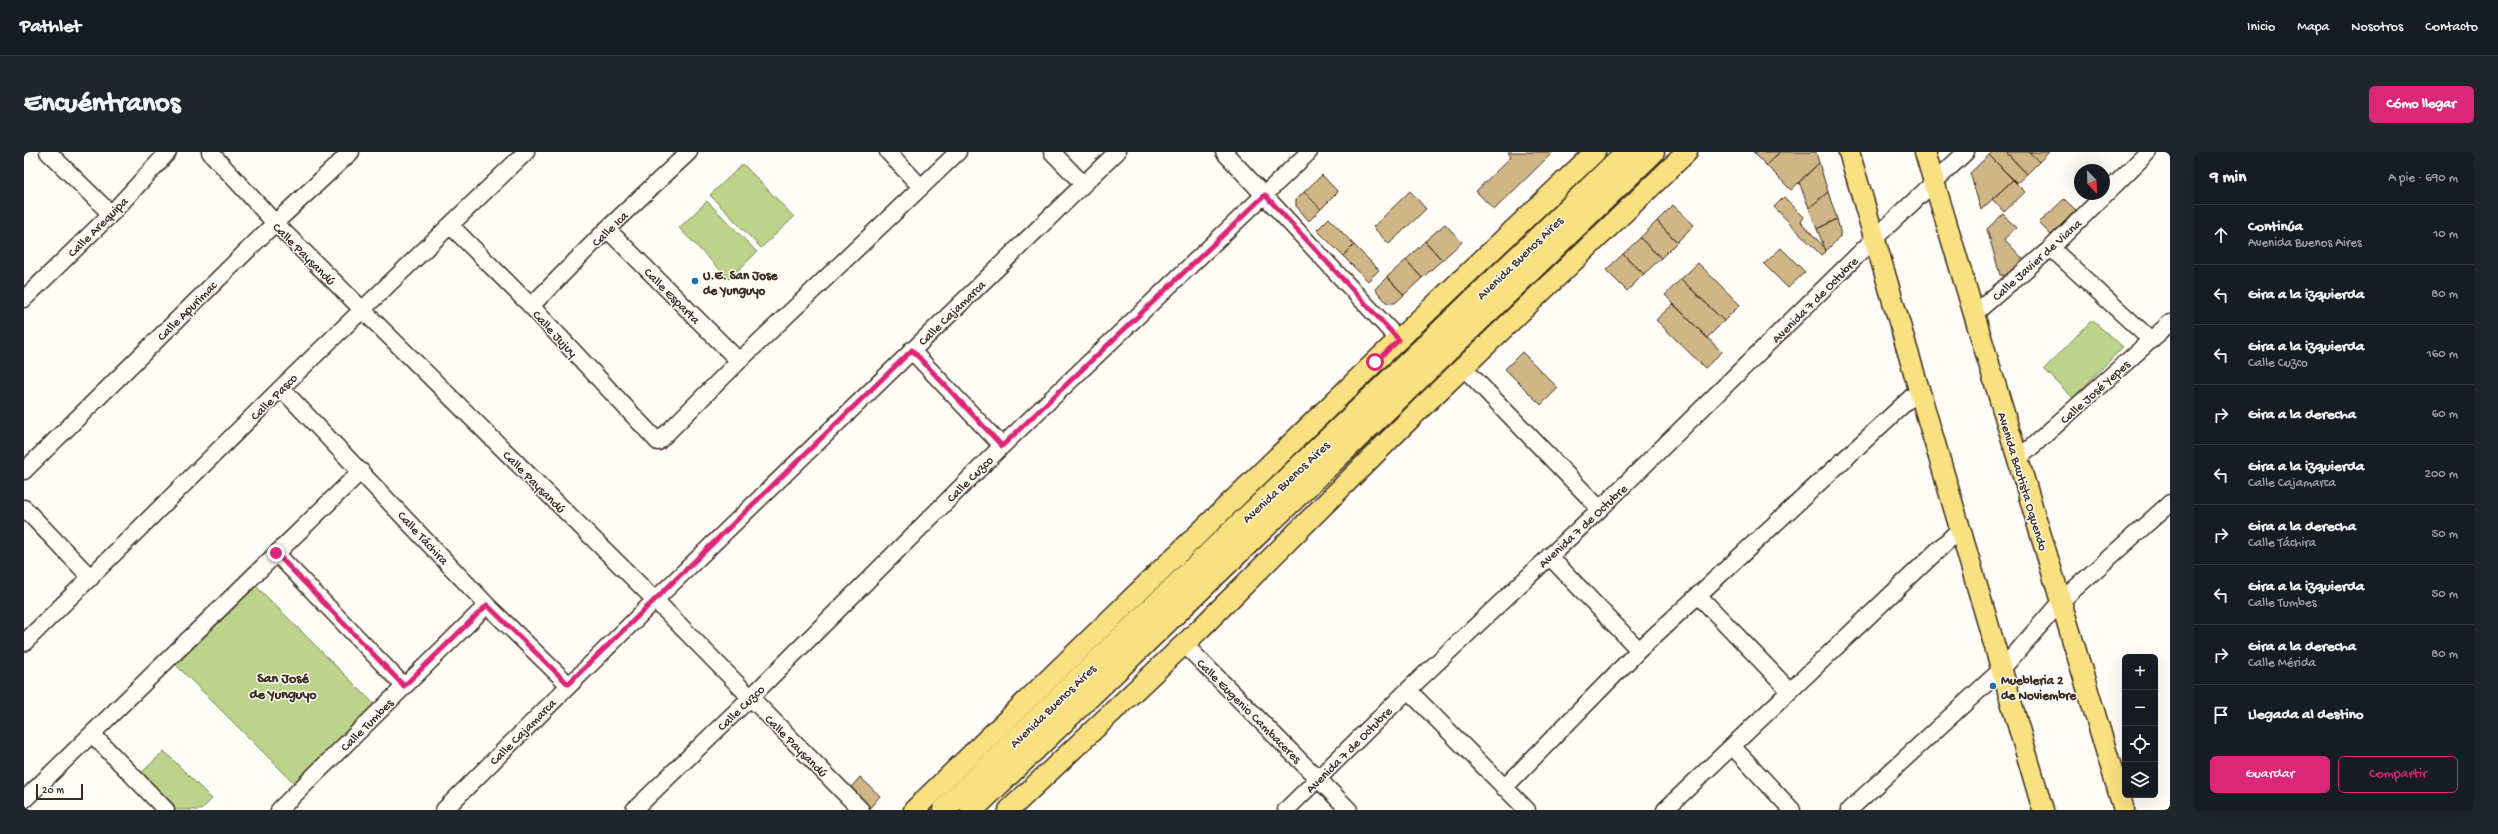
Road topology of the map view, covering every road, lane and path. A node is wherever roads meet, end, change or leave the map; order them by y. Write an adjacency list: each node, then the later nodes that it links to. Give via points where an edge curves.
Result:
1 (48, 152): 25 (street)
2 (168, 152): 25 (street, Calle Arequipa)
3 (210, 152): 26 (street, Calle Paysandú)
4 (351, 152): 26 (street, Calle Apurimac)
5 (526, 152): 27 (street, Calle Pasco)
6 (690, 152): 28 (street, Calle Ica)
7 (888, 152): 23 (street)
8 (958, 152): 23 (street)
9 (1052, 152): 22 (street)
10 (1117, 152): 22 (street, Calle Cajamarca)
11 (1224, 152): 24 (street)
12 (1310, 152): 24 (street, Calle Cuzco)
13 (1595, 152): 36 (main road, Avenida Buenos Aires)
14 (1627, 152): 78 (highway, Avenida Buenos Aires)
15 (1652, 152): 79 (highway, Avenida Buenos Aires)
16 (1687, 152): 40 (main road)
17 (1848, 152): 29 (main road)
18 (1925, 152): 21 (main road, Avenida Bautista Oquendo)
19 (1966, 152): 21 (street, Avenida 7 de Octubre)
20 (2148, 152): 30 (street, Calle Javier de Viana)
21 (1935, 183): 29 (street, Avenida 7 de Octubre); 34 (main road, Avenida Bautista Oquendo)
22 (1084, 184): 38 (street, Calle Cajamarca)
23 (921, 187): 39 (street)
24 (1265, 195): 36 (street); 43 (street, Calle Cuzco)
25 (111, 214): 31 (street, Calle Arequipa)
26 (275, 223): 33 (street, Calle Paysandú); 45 (street, Calle Apurimac)
27 (451, 226): 32 (street, Calle Jujuy); 33 (street, Calle Pasco)
28 (607, 229): 32 (street, Calle Ica); 39 (street, Calle Esparta)
29 (1875, 238): 42 (main road); 49 (street, Avenida 7 de Octubre)
30 (2051, 248): 34 (street, Calle Javier de Viana); 37 (street)
31 (24, 299)
32 (531, 306): 39 (street, Calle Jujuy, via 658,442)
33 (362, 309): 41 (street, Calle Pasco); 55 (street, Calle Paysandú)
34 (1974, 314): 44 (main road, Avenida Bautista Oquendo)
35 (2170, 323): 37 (street, Calle José Yepes)
36 (1399, 340): 77 (main road, Avenida Buenos Aires)
37 (2151, 340): 44 (street, Calle José Yepes)
38 (912, 350): 43 (street); 55 (street, Calle Cajamarca)
39 (739, 361)
40 (1463, 367): 49 (street); 59 (main road)
41 (281, 388): 46 (street, Calle Táchira); 53 (street, Calle Pasco)
42 (1919, 390): 50 (main road); 54 (street)
43 (1002, 446): 66 (street, Calle Cuzco)
44 (2018, 459): 56 (main road, Avenida Bautista Oquendo)
45 (24, 471)
46 (361, 471): 51 (street); 57 (street, Calle Táchira)
47 (2170, 503): 56 (street)
48 (24, 508): 53 (street)
49 (1600, 509): 52 (street, Avenida 7 de Octubre)
50 (1960, 529): 61 (main road); 65 (street)
51 (276, 553): 63 (street); 67 (street)
52 (1549, 556): 60 (street); 64 (street, Avenida 7 de Octubre)
53 (91, 578): 58 (street, Calle Pasco)
54 (1698, 595): 60 (street); 65 (street)
55 (655, 600): 62 (street, Calle Cajamarca); 66 (street, Calle Paysandú)
56 (2061, 601): 61 (street); 88 (main road, Avenida Bautista Oquendo)
57 (487, 605): 62 (street, Calle Táchira); 63 (street, Calle Tumbes)
58 (24, 644)
59 (1184, 644): 69 (street, Calle Eugenio Cambaceres); 80 (main road)
60 (1639, 650): 70 (street)
61 (2002, 669): 86 (street); 87 (main road)
62 (568, 684): 74 (street, Calle Cajamarca)
63 (404, 686): 73 (street, Calle Tumbes)
64 (1408, 690): 69 (street, Avenida 7 de Octubre); 70 (street)
65 (1789, 690): 68 (street)
66 (750, 698): 75 (street, Calle Cuzco); 76 (street, Calle Paysandú)
67 (92, 734): 71 (street); 72 (street)
68 (1732, 746): 84 (street); 85 (street)
69 (1318, 779): 81 (street, Avenida 7 de Octubre); 82 (street, Calle Eugenio Cambaceres)
70 (1504, 788): 83 (street)
71 (24, 800)
72 (166, 810)
73 (279, 810)
74 (444, 810)
75 (634, 810)
76 (861, 810)
77 (914, 810)
78 (944, 810)
79 (972, 810)
80 (1010, 810)
81 (1286, 810)
82 (1349, 810)
83 (1528, 810)
84 (1665, 810)
85 (1792, 810)
86 (1849, 810)
87 (2043, 810)
88 (2124, 810)

